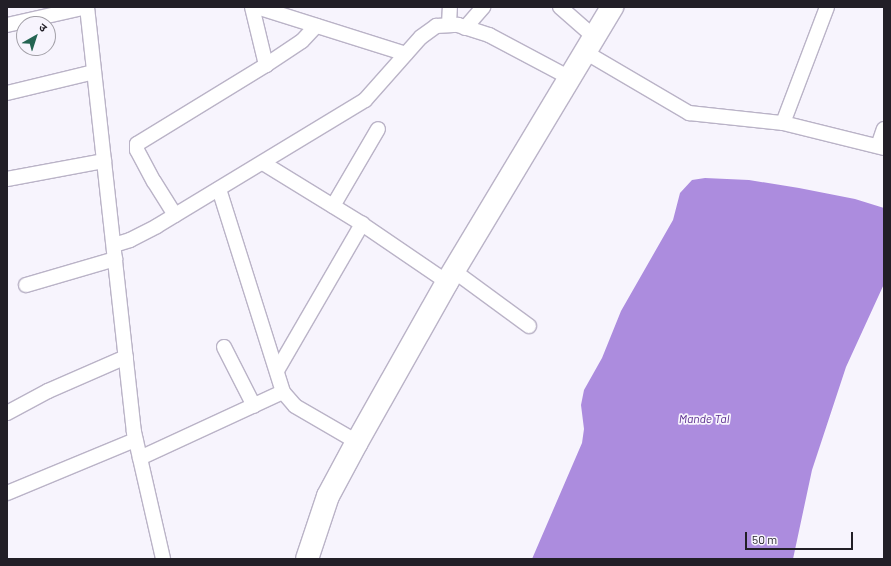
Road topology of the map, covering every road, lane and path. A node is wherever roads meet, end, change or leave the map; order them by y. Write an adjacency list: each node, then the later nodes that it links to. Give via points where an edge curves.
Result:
1 (87, 7): 10 (street); 16 (street)
2 (252, 7): 15 (street)
3 (257, 7): 11 (street)
4 (450, 7): 9 (street)
5 (483, 7): 12 (street)
6 (560, 7): 13 (street)
7 (612, 7): 13 (main road)
8 (827, 7): 19 (street)
9 (449, 24): 12 (street); 14 (street, via 436,26 421,37)
10 (7, 25)
11 (316, 26): 14 (street); 15 (street, via 302,41)
12 (465, 28): 17 (street, via 489,35)
13 (589, 44): 17 (main road); 19 (street, via 689,113)
14 (406, 54): 24 (street, via 365,100)
15 (266, 65): 28 (street, via 137,144 137,150 154,182)
16 (94, 72): 18 (street); 23 (street)
17 (570, 78): 32 (main road)
18 (7, 93)
19 (783, 124): 22 (street)
20 (378, 129): 27 (street)
21 (884, 129): 22 (street)
22 (881, 147)
23 (104, 161): 25 (street); 30 (street)
24 (263, 163): 26 (street); 27 (street)
25 (7, 179)
26 (219, 189): 28 (street); 37 (street)
27 (333, 206): 29 (street)
28 (175, 215): 30 (street, via 130,240)
29 (362, 224): 32 (street); 37 (street)
30 (114, 245): 31 (street)
31 (116, 259): 33 (street); 36 (street)
32 (451, 277): 34 (street); 42 (main road)
33 (26, 285)
34 (529, 326)
35 (224, 347): 39 (street)
36 (126, 357): 40 (street, via 48,391); 41 (street)
37 (278, 369): 38 (street)
38 (283, 392): 39 (street); 42 (street, via 295,406)
39 (254, 406): 43 (street)
40 (7, 413)
41 (135, 440): 43 (street); 44 (street)
42 (357, 442): 46 (main road, via 328,496)
43 (140, 458): 45 (street)
44 (9, 488)
45 (163, 559)
46 (306, 559)

